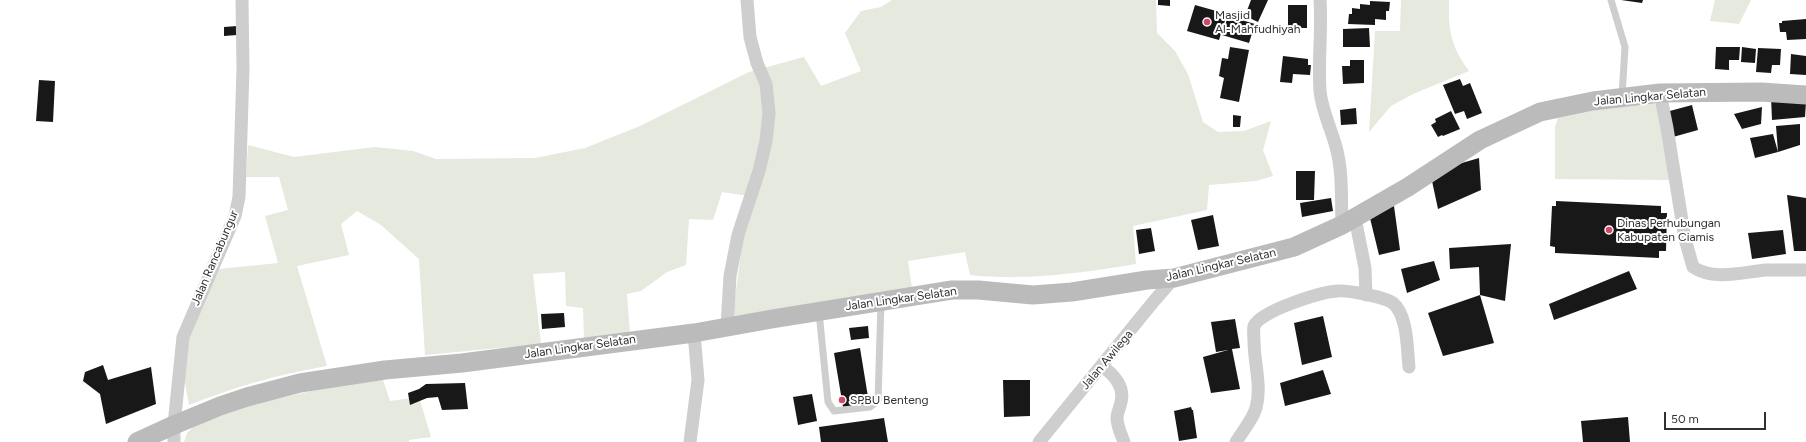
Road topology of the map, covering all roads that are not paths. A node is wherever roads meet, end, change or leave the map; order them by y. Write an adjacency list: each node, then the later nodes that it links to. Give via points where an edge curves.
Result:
1 (242, 0): 18 (street, Jalan Rancabungur, via 243,69 239,196 235,216 183,337)
2 (747, 0): 14 (street, via 750,36 766,84 769,113 759,171 735,249 730,276)
3 (1320, 0): 8 (street, via 1322,108 1339,158)
4 (1611, 0): 7 (lane, via 1625,47)
5 (1660, 94): 6 (street, Jalan Lingkar Selatan, via 1747,92); 7 (street, Jalan Lingkar Selatan); 9 (street, via 1685,238 1693,267 1718,274)
6 (1806, 95)
7 (1622, 97): 8 (street, Jalan Lingkar Selatan, via 1593,100 1540,112 1480,140)
8 (1348, 222): 10 (street, Jalan Lingkar Selatan, via 1294,247); 11 (street, via 1365,268)
9 (1806, 270)
10 (1174, 278): 12 (street, Jalan Lingkar Selatan, via 1072,292 1033,295 952,290); 16 (street, Jalan Awilega)
11 (1366, 295): 17 (street, via 1390,302 1397,308 1404,323); 23 (street, via 1337,290 1319,294 1294,302 1259,319 1254,326 1258,382 1256,409)
12 (880, 301): 13 (street, Jalan Lingkar Selatan); 13 (lane, via 878,401 870,407 834,411 830,407)
13 (819, 312): 14 (street, Jalan Lingkar Selatan)
14 (727, 327): 15 (street, Jalan Lingkar Selatan)
15 (694, 333): 18 (street, Jalan Lingkar Selatan, via 334,377 287,386 247,397); 20 (street, via 698,380)
16 (1102, 366): 21 (street, Jalan Awilega); 22 (street, via 1111,372 1122,390 1122,402 1117,415)
17 (1408, 367)
18 (174, 433): 19 (street, Jalan Lingkar Selatan)
19 (137, 442)
20 (690, 442)
21 (1039, 442)
22 (1124, 442)
23 (1236, 442)

